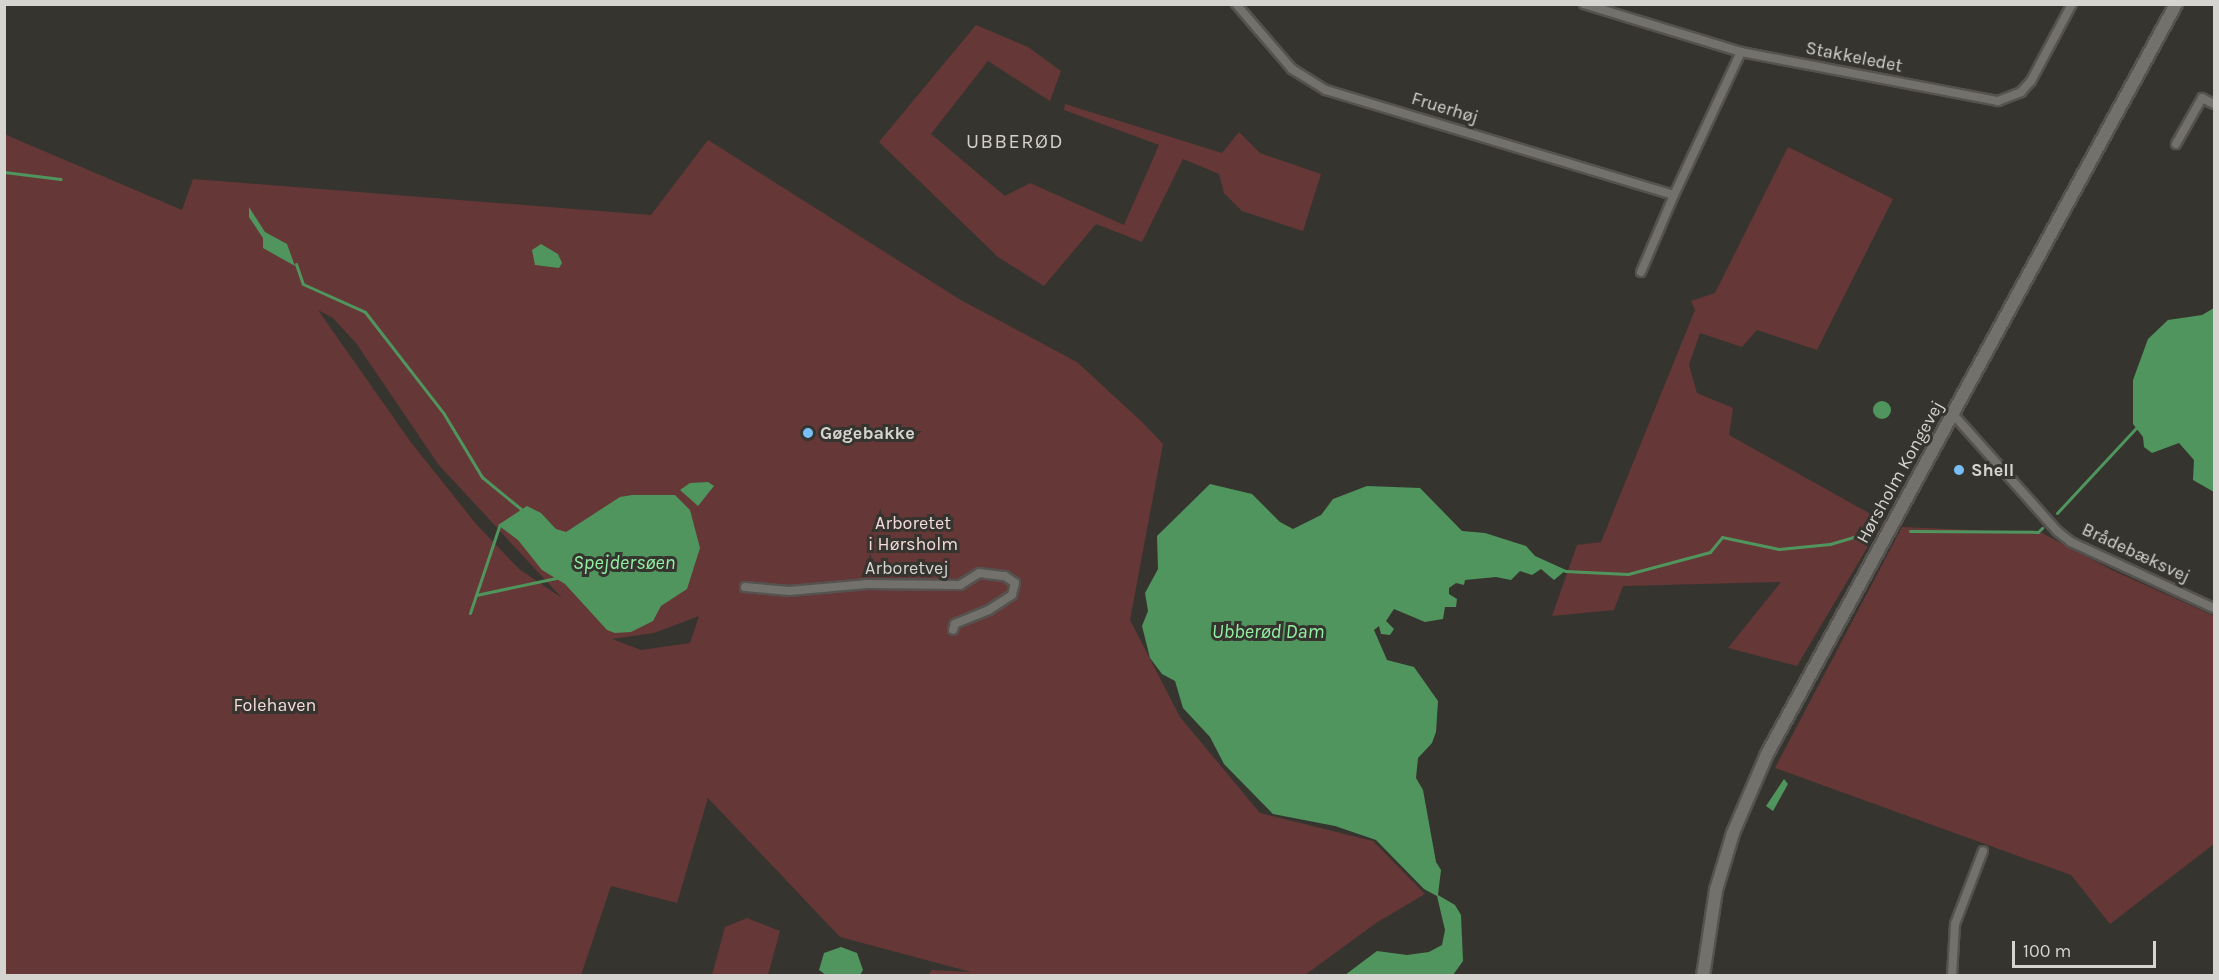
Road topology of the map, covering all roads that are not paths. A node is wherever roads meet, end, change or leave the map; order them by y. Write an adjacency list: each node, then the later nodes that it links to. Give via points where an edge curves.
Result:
1 (1236, 4): 10 (street, Fruerhøj, via 1292,69 1326,90)
2 (1584, 4): 6 (street, Stakkeledet)
3 (1623, 4): 6 (street)
4 (2072, 4): 7 (street, Stakkeledet, via 2031,81 2021,92 1998,101)
5 (2176, 4): 12 (main road, Hørsholm Kongevej)
6 (1621, 16): 7 (street, Stakkeledet)
7 (1741, 52): 10 (street)
8 (2214, 104): 9 (street, via 2202,98)
9 (2176, 144)
10 (1674, 195): 11 (street)
11 (1641, 272)
12 (1952, 414): 14 (street, Brådebæksvej, via 2064,537 2092,554); 17 (main road, Hørsholm Kongevej, via 1767,754 1733,833 1716,890)
13 (745, 588): 15 (street, Arboretvej, via 789,591 868,584 960,585 979,573 1012,580 1012,595 955,624)
14 (2214, 608)
15 (953, 630)
16 (1983, 851): 18 (street, via 1955,924)
17 (1703, 975)
18 (1952, 975)

